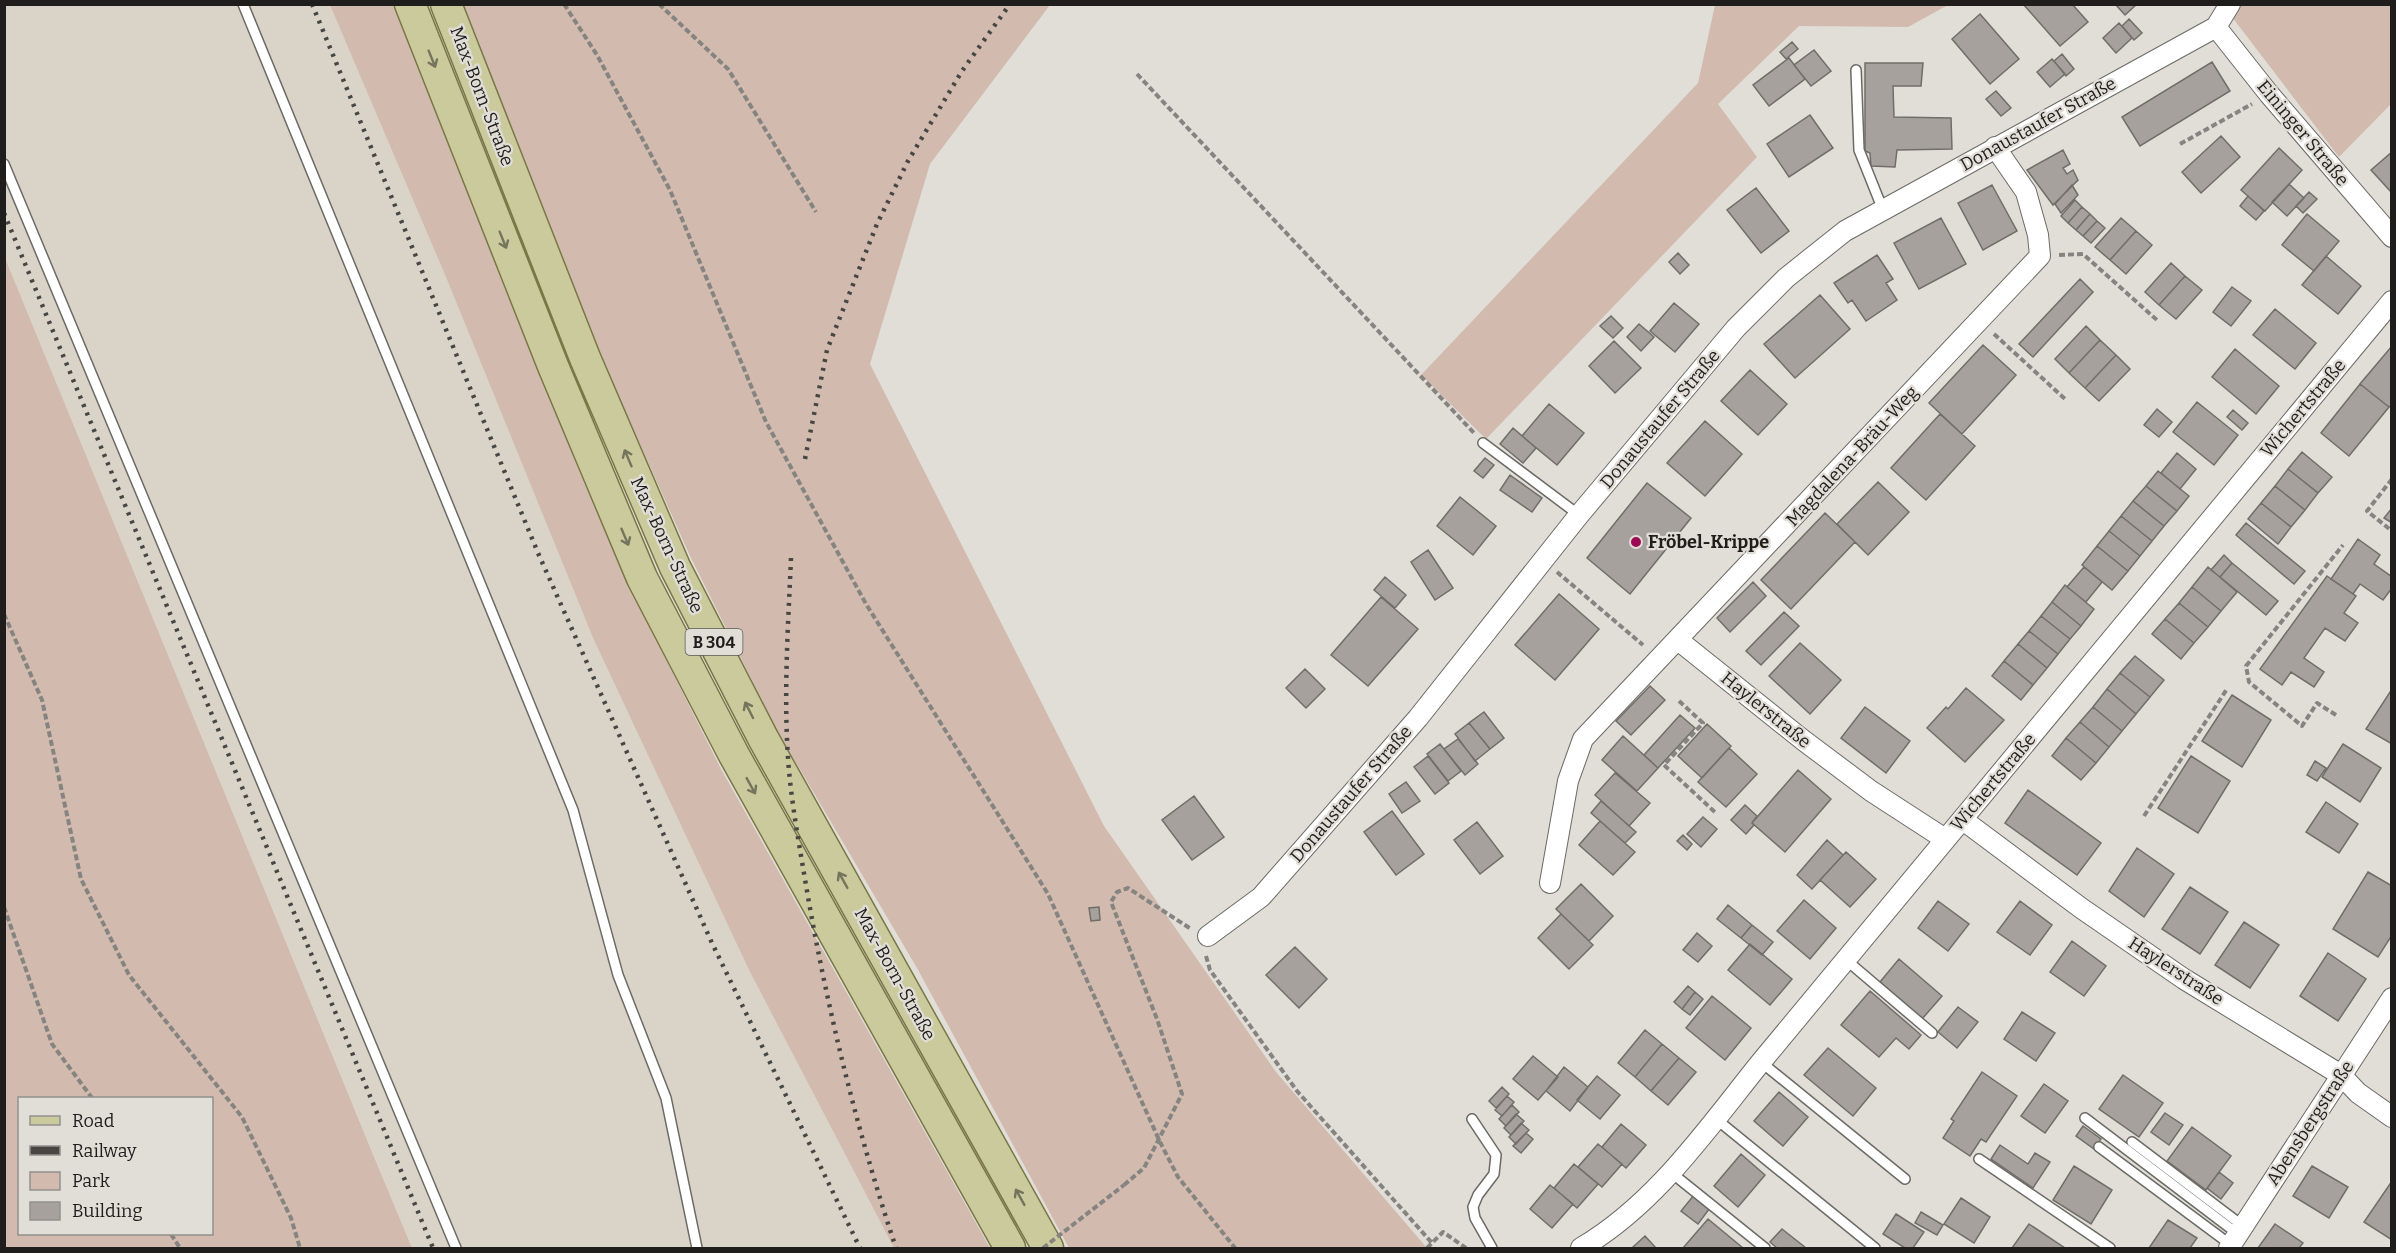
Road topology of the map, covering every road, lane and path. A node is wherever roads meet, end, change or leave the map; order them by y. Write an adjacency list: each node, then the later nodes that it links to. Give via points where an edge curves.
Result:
1 (243, 4): 63 (lane, via 573,810 618,975 666,1098)
2 (410, 4): 64 (main road, Max-Born-Straße / B 304, one-way to 64, via 548,355 642,578 734,755)
3 (446, 4): 66 (main road, Max-Born-Straße / B 304, one-way to 3, via 763,738 675,567 585,358)
4 (564, 4): 51 (path, via 597,55 670,190 766,422 866,604 1047,894)
5 (659, 4): 15 (path, via 728,69)
6 (2230, 4): 7 (street)
7 (2216, 27): 10 (street, Eininger Straße); 12 (street, Donaustaufer Straße)
8 (1856, 70): 14 (lane, via 1859,150)
9 (1137, 74): 22 (path)
10 (2269, 94): 11 (path); 16 (street, Eininger Straße)
11 (2180, 144)
12 (1995, 147): 14 (street, Donaustaufer Straße); 17 (street, via 2026,192)
13 (4, 164): 62 (lane)
14 (1883, 210): 24 (street, Donaustaufer Straße, via 1845,231 1786,278 1736,328)
15 (816, 212)
16 (2391, 237)
17 (2040, 256): 19 (path, via 2083,255); 20 (street, Magdalena-Bräu-Weg)
18 (2391, 301): 36 (street, Wichertstraße)
19 (2157, 320)
20 (1980, 321): 21 (path); 29 (street, Magdalena-Bräu-Weg)
21 (2064, 399)
22 (1483, 443): 24 (lane)
23 (2391, 478): 25 (path, via 2367,511)
24 (1579, 515): 27 (street, Donaustaufer Straße)
25 (2391, 531)
26 (2343, 545): 33 (path, via 2246,666 2249,682 2302,726 2317,703)
27 (1544, 561): 30 (path); 40 (street, Donaustaufer Straße, via 1418,718 1261,897)
28 (4, 614): 61 (path, via 42,700 81,879 129,975 242,1117 291,1218)
29 (1678, 640): 30 (street, Magdalena-Bräu-Weg); 37 (street, Haylerstraße, via 1863,785)
30 (1659, 659): 38 (street, Magdalena-Bräu-Weg, via 1583,739 1568,781)
31 (2227, 689): 35 (path)
32 (1679, 701): 34 (path, via 1703,723 1665,765)
33 (2336, 715)
34 (1717, 814)
35 (2144, 816)
36 (1963, 820): 37 (street, Wichertstraße); 45 (street, Haylerstraße, via 2184,979)
37 (1945, 839): 41 (street, Wichertstraße)
38 (1550, 883)
39 (4, 907): 46 (path, via 52,1044)
40 (1208, 936): 51 (path, via 1188,928 1128,888 1117,892 1111,903 1157,1018 1182,1094); 59 (path, via 1203,949 1210,970 1297,1091)
41 (1845, 959): 43 (lane); 44 (street, Wichertstraße)
42 (2391, 998): 45 (street, Abensbergstraße)
43 (1932, 1033)
44 (1761, 1062): 50 (street, Wichertstraße); 56 (lane)
45 (2341, 1075): 47 (street, Haylerstraße); 58 (street, Abensbergstraße)
46 (91, 1097)
47 (2391, 1117)
48 (2085, 1118): 58 (lane)
49 (1472, 1119): 70 (lane, via 1496,1155 1494,1174 1473,1207)
50 (1716, 1119): 55 (street, Wichertstraße); 73 (lane)
51 (1160, 1142): 65 (path, bridge, via 1144,1168); 67 (path, via 1178,1177)
52 (2132, 1142): 58 (lane)
53 (2099, 1147): 58 (lane)
54 (1979, 1159): 74 (lane)
55 (1672, 1173): 71 (street, Wichertstraße, via 1601,1237); 72 (lane)
56 (1905, 1179)
57 (172, 1235): 60 (path)
58 (2235, 1238)
59 (1432, 1244): 68 (path); 69 (path, via 1443,1232)
60 (180, 1248)
61 (300, 1248)
62 (456, 1248)
63 (697, 1248)
64 (1010, 1248)
65 (1043, 1248)
66 (1048, 1248)
67 (1235, 1248)
68 (1427, 1248)
69 (1466, 1248)
70 (1492, 1248)
71 (1581, 1248)
72 (1765, 1248)
73 (1875, 1248)
74 (2110, 1248)

